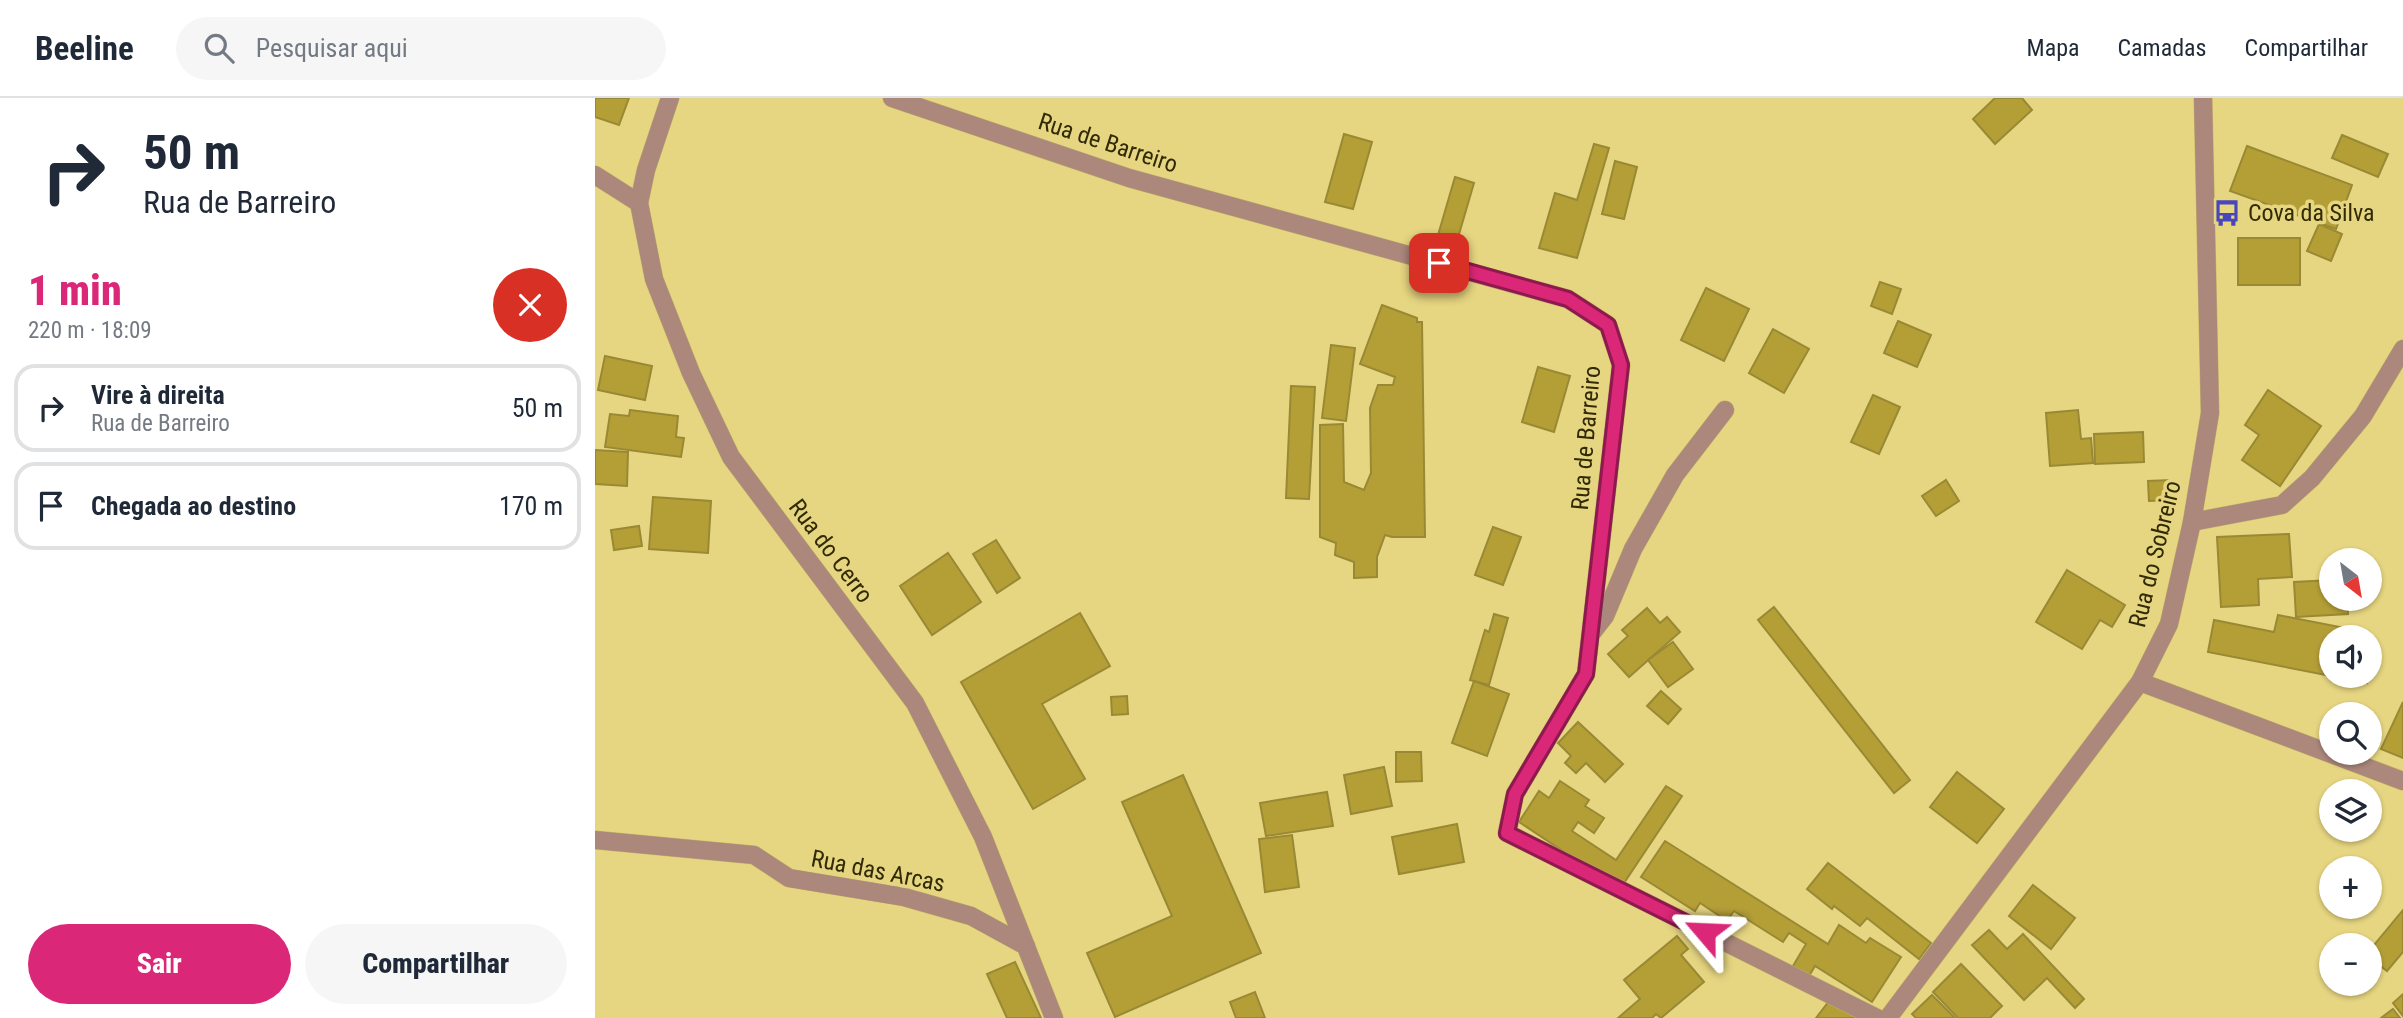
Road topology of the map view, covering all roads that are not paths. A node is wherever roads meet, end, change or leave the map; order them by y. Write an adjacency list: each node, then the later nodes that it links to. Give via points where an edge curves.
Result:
1 (670, 98): 7 (street, Rua do Cerro)
2 (892, 98): 11 (street, Rua de Barreiro, via 1129,178 1568,299 1608,325 1621,365)
3 (2190, 98): 5 (street)
4 (2203, 98): 5 (street, Rua do Sobreiro)
5 (2203, 119): 10 (street, Rua do Sobreiro, via 2210,413)
6 (595, 174): 7 (street)
7 (639, 203): 15 (street, Rua do Cerro, via 654,279 731,457 915,702 983,837)
8 (2403, 349): 10 (street, via 2363,416 2312,478 2282,505)
9 (1725, 410): 11 (street, via 1675,475 1633,549 1605,616)
10 (2192, 522): 12 (street, Rua do Sobreiro, via 2169,624)
11 (1590, 634): 17 (street, Rua de Barreiro, via 1586,674 1515,794 1507,833)
12 (2140, 682): 13 (street); 18 (street, Rua do Sobreiro)
13 (2403, 781)
14 (595, 839): 15 (street, Rua das Arcas, via 754,855 789,878 904,897 971,916)
15 (1026, 946): 16 (street, Rua do Cerro)
16 (1054, 1018)
17 (1877, 1018)
18 (1888, 1018)

